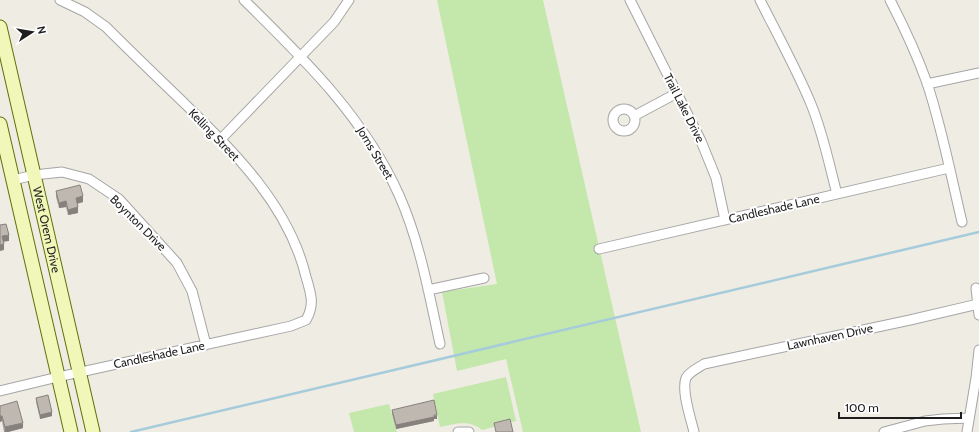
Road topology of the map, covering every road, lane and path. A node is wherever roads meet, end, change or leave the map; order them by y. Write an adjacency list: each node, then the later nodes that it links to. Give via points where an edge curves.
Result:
1 (60, 0): 15 (street, Kelling Street, via 85,12 106,27)
2 (244, 0): 8 (street, Jorns Street)
3 (349, 0): 8 (street, via 334,22)
4 (630, 0): 11 (street, Trail Lake Drive)
5 (760, 0): 19 (street, via 811,104 825,146)
6 (890, 0): 10 (street)
7 (0, 27): 13 (main road, West Orem Drive)
8 (301, 56): 15 (street); 27 (street, Jorns Street, via 349,111 373,146 399,195)
9 (979, 73): 10 (street)
10 (927, 84): 16 (street)
11 (677, 93): 12 (street); 20 (street, Trail Lake Drive, via 716,178)
12 (634, 116)
13 (21, 119): 14 (main road); 17 (main road, West Orem Drive)
14 (0, 123): 18 (main road, West Orem Drive)
15 (221, 139): 29 (street, Kelling Street, via 272,200 295,242 305,270 311,296)
16 (950, 168): 19 (street, Candleshade Lane); 21 (street)
17 (34, 175): 18 (street, Boynton Drive); 22 (main road, West Orem Drive); 32 (street, Boynton Drive, via 62,172 89,179 119,199 177,263 192,291)
18 (13, 180): 24 (main road, West Orem Drive)
19 (836, 194): 20 (street, Candleshade Lane)
20 (725, 220): 23 (street, Candleshade Lane)
21 (962, 222)
22 (51, 248): 24 (main road); 34 (main road, West Orem Drive)
23 (599, 249)
24 (29, 252): 35 (main road, West Orem Drive)
25 (484, 278): 27 (street)
26 (976, 288): 28 (street)
27 (428, 290): 31 (street, Jorns Street)
28 (978, 304): 30 (street); 42 (street, Lawnhaven Drive, via 704,364 687,378 684,390)
29 (311, 311): 32 (street, Candleshade Lane, via 306,320 291,326)
30 (979, 315)
31 (440, 344)
32 (206, 345): 34 (street, Candleshade Lane)
33 (979, 350): 37 (street)
34 (79, 372): 35 (street, Candleshade Lane); 39 (main road, West Orem Drive)
35 (58, 377): 36 (street, Candleshade Lane); 38 (main road, West Orem Drive)
36 (0, 391)
37 (969, 418): 43 (street, via 925,421); 44 (street)
38 (71, 432)
39 (93, 432)
40 (458, 432): 41 (street)
41 (469, 432)
42 (694, 432)
43 (884, 432)
44 (967, 432)

